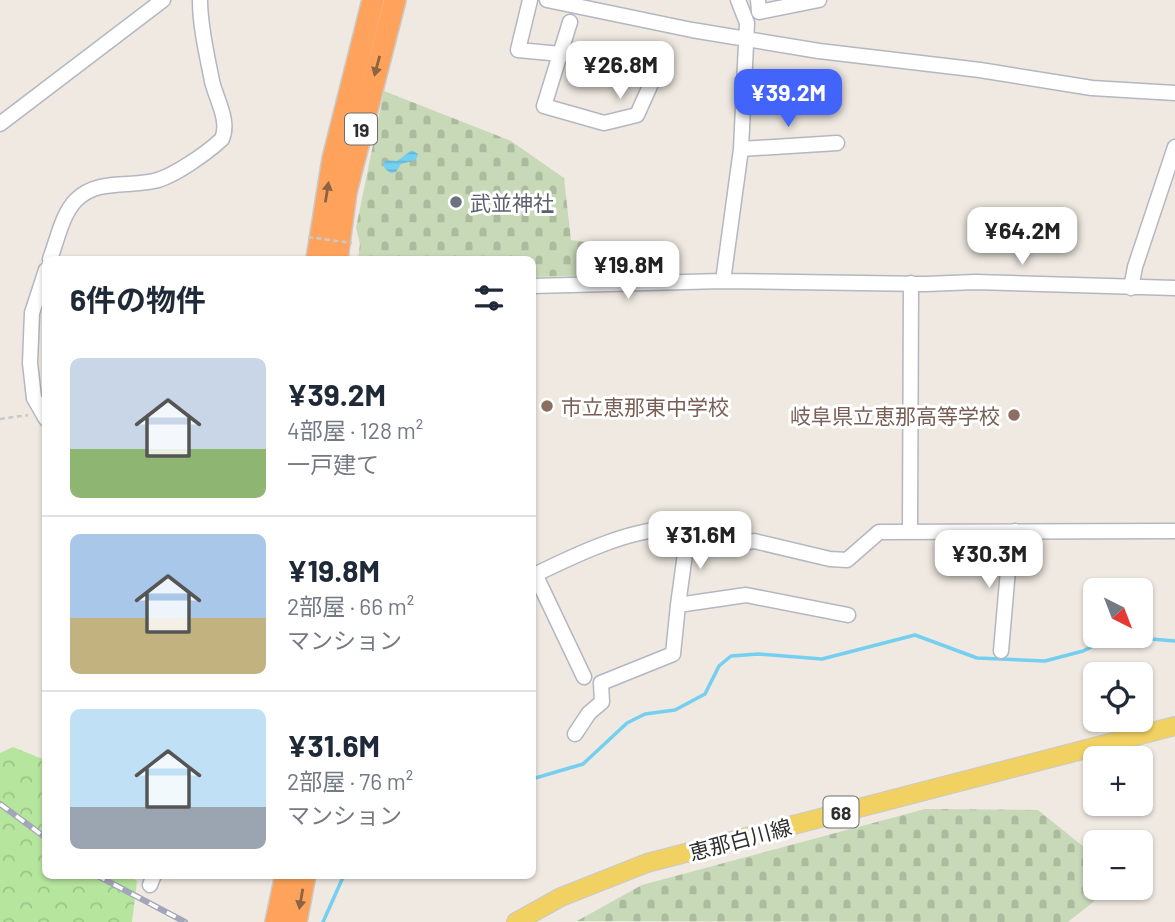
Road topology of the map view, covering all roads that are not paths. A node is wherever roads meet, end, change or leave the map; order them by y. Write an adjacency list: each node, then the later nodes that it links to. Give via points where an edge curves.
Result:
1 (163, 0): 14 (street)
2 (200, 0): 19 (street, via 224,121 222,139 162,178 100,187 81,196 68,210)
3 (373, 0): 20 (highway, 19, one-way to 3, via 333,159)
4 (395, 0): 18 (highway, 19, one-way to 18, via 346,192)
5 (530, 0): 12 (street, via 518,50)
6 (547, 0): 11 (street)
7 (738, 0): 11 (street, via 745,15)
8 (758, 0): 9 (street, via 759,12)
9 (819, 0)
10 (570, 22): 12 (street)
11 (747, 40): 13 (street, via 1092,88); 17 (street)
12 (561, 54): 12 (street, via 647,75 650,86 637,116 604,123 544,106)
13 (1175, 93)
14 (0, 124)
15 (837, 143): 17 (street)
16 (1175, 147): 25 (street)
17 (741, 149): 21 (street)
18 (345, 251)
19 (51, 256)
20 (317, 256)
21 (723, 281): 23 (street); 24 (street)
22 (42, 282): 27 (street, via 32,313 30,363 34,398)
23 (911, 283): 25 (street); 28 (street)
24 (536, 286)
25 (1130, 288): 26 (street)
26 (1175, 288)
27 (42, 413)
28 (910, 531): 29 (street); 31 (street, via 879,532 847,561)
29 (1015, 531): 30 (street); 36 (street)
30 (1175, 531)
31 (688, 532): 32 (street, via 669,529 637,534 570,556); 34 (street)
32 (536, 574)
33 (536, 579): 37 (street)
34 (678, 605): 35 (street, via 746,595); 39 (street, via 673,654 601,683 602,702)
35 (848, 615)
36 (1001, 651)
37 (584, 677)
38 (1175, 726): 44 (main road, 恵那白川線 / 68, via 648,863 561,897)
39 (575, 734)
40 (284, 879): 42 (highway)
41 (304, 879): 43 (highway, one-way to 43)
42 (276, 922)
43 (296, 922)
44 (516, 922)

